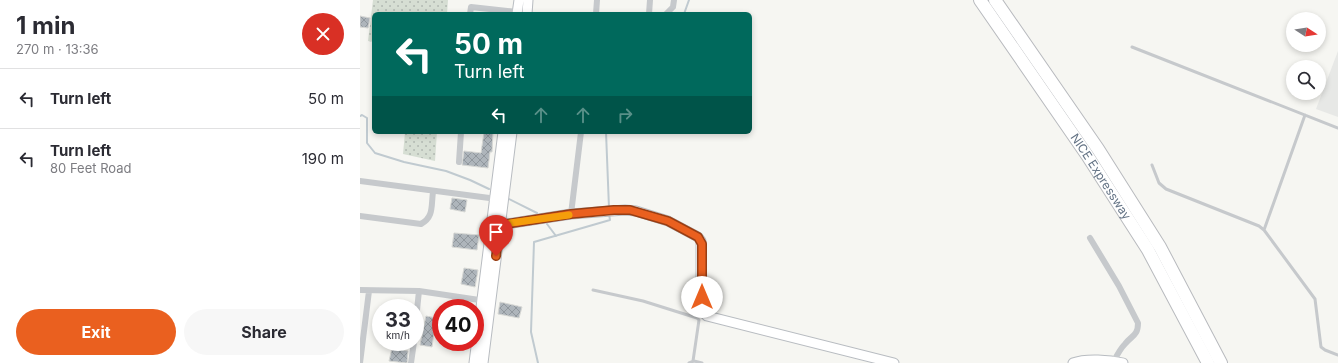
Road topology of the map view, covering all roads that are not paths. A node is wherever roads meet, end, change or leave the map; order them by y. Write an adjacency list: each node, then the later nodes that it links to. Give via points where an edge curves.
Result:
1 (519, 0): 10 (street)
2 (528, 0): 11 (street)
3 (597, 0): 12 (street)
4 (650, 0): 13 (street)
5 (674, 0): 14 (street, via 673,7)
6 (980, 0): 50 (highway, NICE Expressway, via 1087,155 1144,244)
7 (996, 0): 51 (highway, NICE Expressway, via 1098,150 1160,247)
8 (470, 12): 9 (street, via 471,8)
9 (504, 12)
10 (521, 12)
11 (522, 12)
12 (596, 12)
13 (649, 12)
14 (668, 12)
15 (1132, 47): 16 (lane)
16 (1305, 115): 17 (lane); 30 (lane)
17 (1338, 128)
18 (461, 134): 22 (street)
19 (503, 134): 26 (street)
20 (512, 134): 26 (street)
21 (581, 134): 27 (street)
22 (459, 162)
23 (1152, 165): 30 (lane, via 1159,183 1166,188)
24 (360, 181): 25 (street)
25 (433, 192): 26 (street); 28 (street, via 430,215 421,224)
26 (499, 200): 29 (street); 37 (street)
27 (571, 214): 29 (street); 48 (street, via 614,210 636,211 666,220 699,238 702,244 702,310 707,316)
28 (360, 216)
29 (500, 225): 37 (street)
30 (1264, 230): 40 (lane, via 1315,298 1321,347)
31 (1090, 238): 43 (street, via 1138,323 1136,334 1125,343)
32 (360, 290): 34 (street)
33 (593, 290): 42 (lane, via 643,301 697,318 699,320)
34 (369, 291): 35 (street); 38 (street)
35 (419, 292): 36 (street); 37 (street)
36 (418, 299)
37 (486, 301): 45 (street); 46 (street)
38 (363, 325): 41 (street)
39 (413, 351): 44 (street)
40 (1338, 355)
41 (360, 360)
42 (691, 362): 47 (lane)
43 (1118, 362): 49 (street, via 1082,360)
44 (411, 363)
45 (474, 363)
46 (483, 363)
47 (702, 363)
48 (894, 363)
49 (1073, 363)
50 (1208, 363)
51 (1222, 363)

